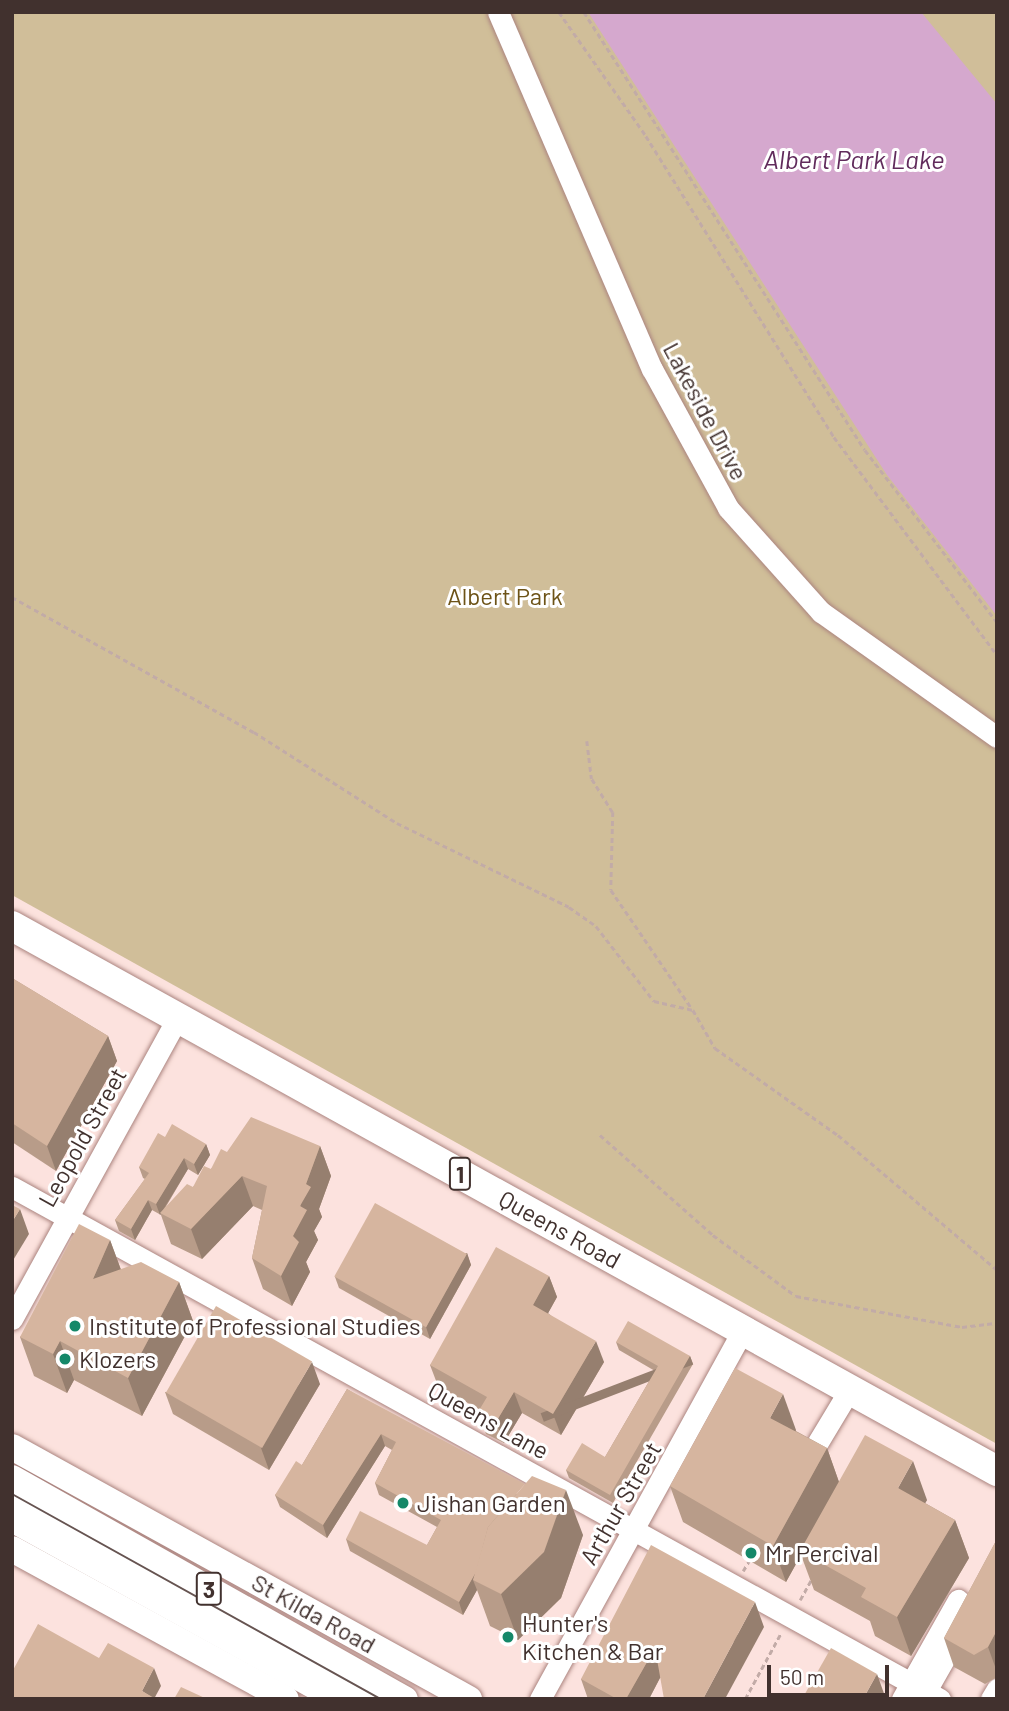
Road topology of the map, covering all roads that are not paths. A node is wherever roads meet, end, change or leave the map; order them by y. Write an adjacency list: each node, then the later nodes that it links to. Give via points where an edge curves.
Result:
1 (498, 12): 2 (street, Lakeside Drive, via 652,369 728,508 821,612)
2 (997, 737)
3 (12, 926): 4 (highway, Queens Road / 1)
4 (178, 1017): 6 (street, Leopold Street); 8 (highway, Queens Road / 1)
5 (12, 1186): 6 (street, Queens Lane)
6 (68, 1217): 7 (street, Leopold Street); 16 (street, Queens Lane)
7 (12, 1319)
8 (743, 1330): 9 (highway, Queens Road / 1); 16 (street, Arthur Street)
9 (850, 1389): 10 (street); 12 (highway, Queens Road / 1)
10 (818, 1442)
11 (12, 1447): 27 (main road, St Kilda Road)
12 (997, 1471)
13 (12, 1478): 26 (main road, St Kilda Road / 3)
14 (12, 1498): 25 (street)
15 (12, 1519): 18 (main road, 3)
16 (635, 1531): 22 (street, Queens Lane, via 790,1617 841,1657); 28 (street, Arthur Street)
17 (12, 1549): 18 (main road)
18 (81, 1572): 23 (main road); 24 (main road, 3)
19 (984, 1589): 22 (street)
20 (958, 1600): 22 (street)
21 (997, 1689): 29 (street)
22 (920, 1693)
23 (286, 1699)
24 (338, 1699)
25 (374, 1699)
26 (405, 1699)
27 (469, 1699)
28 (540, 1699)
29 (991, 1699)

